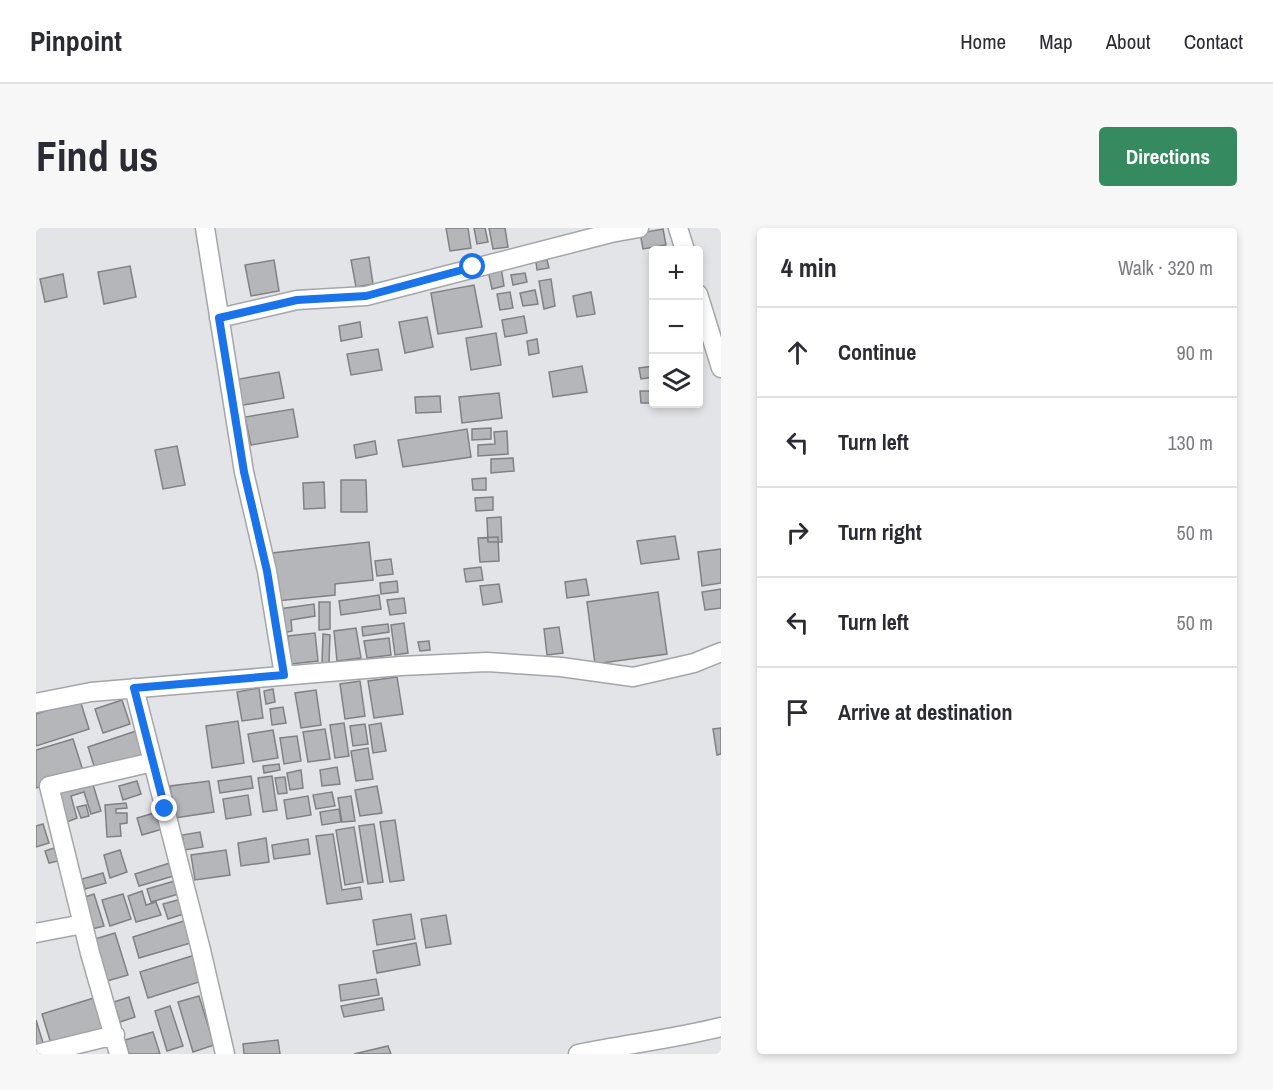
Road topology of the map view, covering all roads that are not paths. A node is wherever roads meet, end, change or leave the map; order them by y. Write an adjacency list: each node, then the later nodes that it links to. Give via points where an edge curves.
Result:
1 (205, 228): 6 (street)
2 (639, 228): 6 (street, via 366,296 297,300)
3 (678, 228): 4 (street)
4 (684, 246)
5 (701, 300): 7 (street)
6 (219, 318): 9 (street)
7 (721, 368)
8 (721, 652): 9 (street, via 694,663 633,677 487,662)
9 (284, 675): 10 (street)
10 (134, 688): 11 (street); 12 (street)
11 (36, 703)
12 (153, 762): 13 (street, via 49,786); 19 (street)
13 (83, 924): 14 (street); 16 (street)
14 (36, 933)
15 (721, 1028): 20 (street)
16 (115, 1035): 17 (street); 18 (street)
17 (37, 1054)
18 (119, 1054)
19 (225, 1054)
20 (578, 1054)

